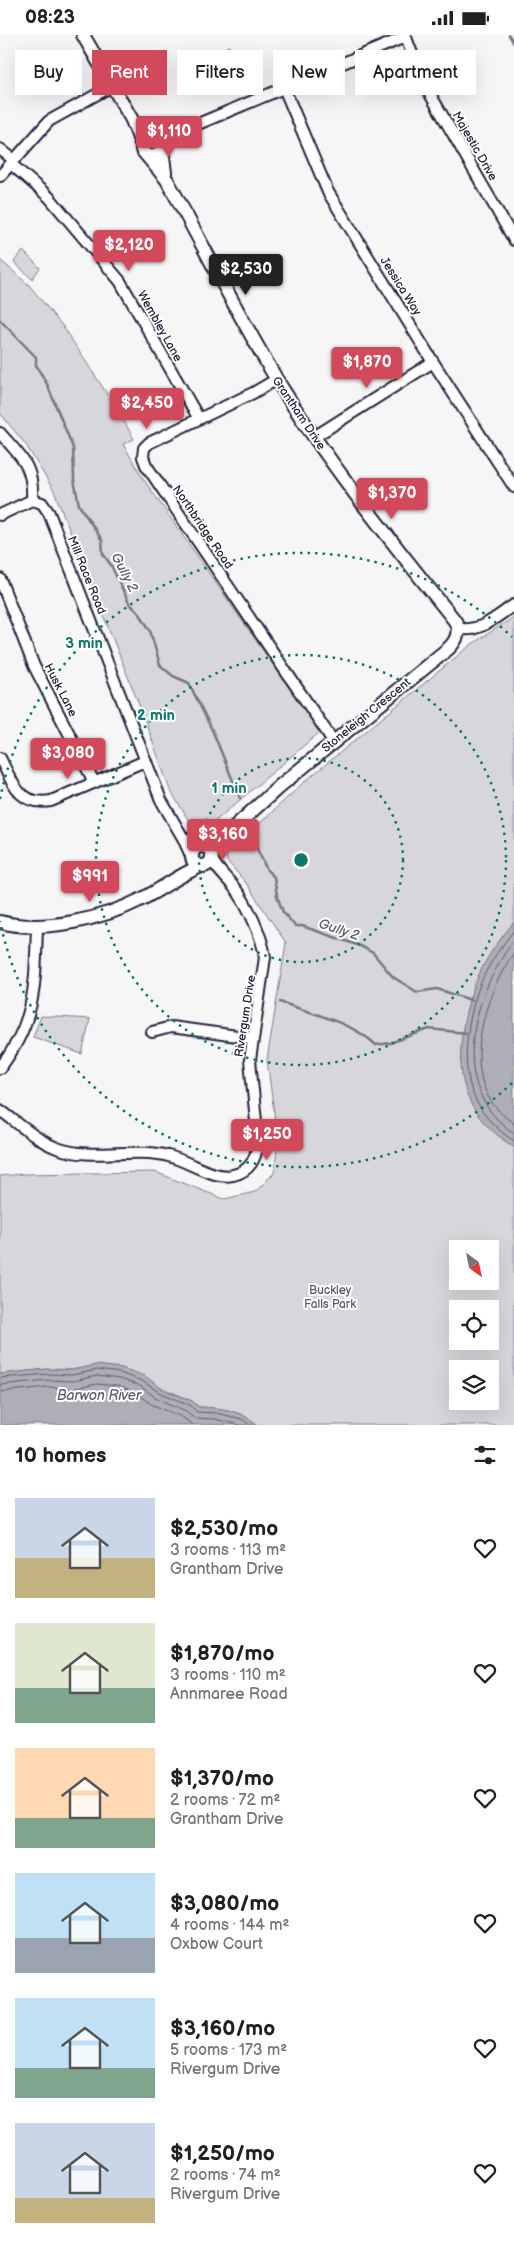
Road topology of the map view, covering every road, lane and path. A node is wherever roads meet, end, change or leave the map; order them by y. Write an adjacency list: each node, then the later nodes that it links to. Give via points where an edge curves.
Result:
1 (83, 35): 3 (street, Grantham Drive)
2 (405, 36): 4 (street); 19 (street, Majestic Drive, via 422,80)
3 (92, 51)
4 (345, 62)
5 (273, 94): 10 (street)
6 (96, 95): 16 (street, via 49,121)
7 (117, 95): 9 (street, Grantham Drive)
8 (287, 95): 20 (street, Jessica Way, via 328,191)
9 (132, 120): 11 (street, Grantham Drive); 12 (street, Grantham Drive)
10 (179, 132): 11 (street); 14 (street)
11 (153, 135): 12 (street, via 145,137); 14 (street, Grantham Drive, via 161,139)
12 (141, 143): 15 (street, Grantham Drive)
13 (0, 149): 16 (street, Wembley Lane)
14 (162, 149): 15 (street, via 156,156); 18 (street, Grantham Drive)
15 (147, 155): 18 (street, Grantham Drive)
16 (12, 162): 17 (street); 22 (street, Wembley Lane, via 49,197 120,281)
17 (0, 176)
18 (167, 180): 21 (street, Grantham Drive)
19 (514, 240)
20 (433, 362): 24 (street); 25 (street, Jessica Way)
21 (277, 379): 22 (street, Northbridge Road); 24 (street, Grantham Drive)
22 (198, 419): 31 (street, Northbridge Road, via 149,443 144,448 146,465)
23 (0, 433): 26 (street, via 30,472)
24 (314, 437): 30 (street, Grantham Drive)
25 (514, 487)
26 (32, 499): 27 (street); 33 (street, Mill Race Road, via 42,503 48,513)
27 (0, 515)
28 (0, 579): 34 (street, Husk Lane, via 34,666)
29 (514, 605): 30 (street, via 475,629)
30 (458, 627): 31 (street, Stoneleigh Crescent, via 457,636 449,648)
31 (333, 741): 35 (street, Stoneleigh Crescent)
32 (0, 758): 34 (street, via 21,795 29,800 51,801)
33 (145, 761): 34 (street); 35 (street, Mill Race Road, via 161,800 183,838)
34 (94, 782)
35 (202, 857): 37 (street, Stoneleigh Crescent, via 177,878 112,912); 39 (street, Rivergum Drive, via 216,867 242,899 264,947 263,980)
36 (0, 922): 37 (street, Stoneleigh Crescent)
37 (37, 926): 40 (street, via 34,996 21,1037)
38 (152, 1032): 39 (street, via 171,1027)
39 (252, 1038): 41 (street, Rivergum Drive, via 250,1075 257,1153 252,1165 239,1174 225,1176 154,1153 70,1152 42,1140)
40 (0, 1068)
41 (0, 1110)

